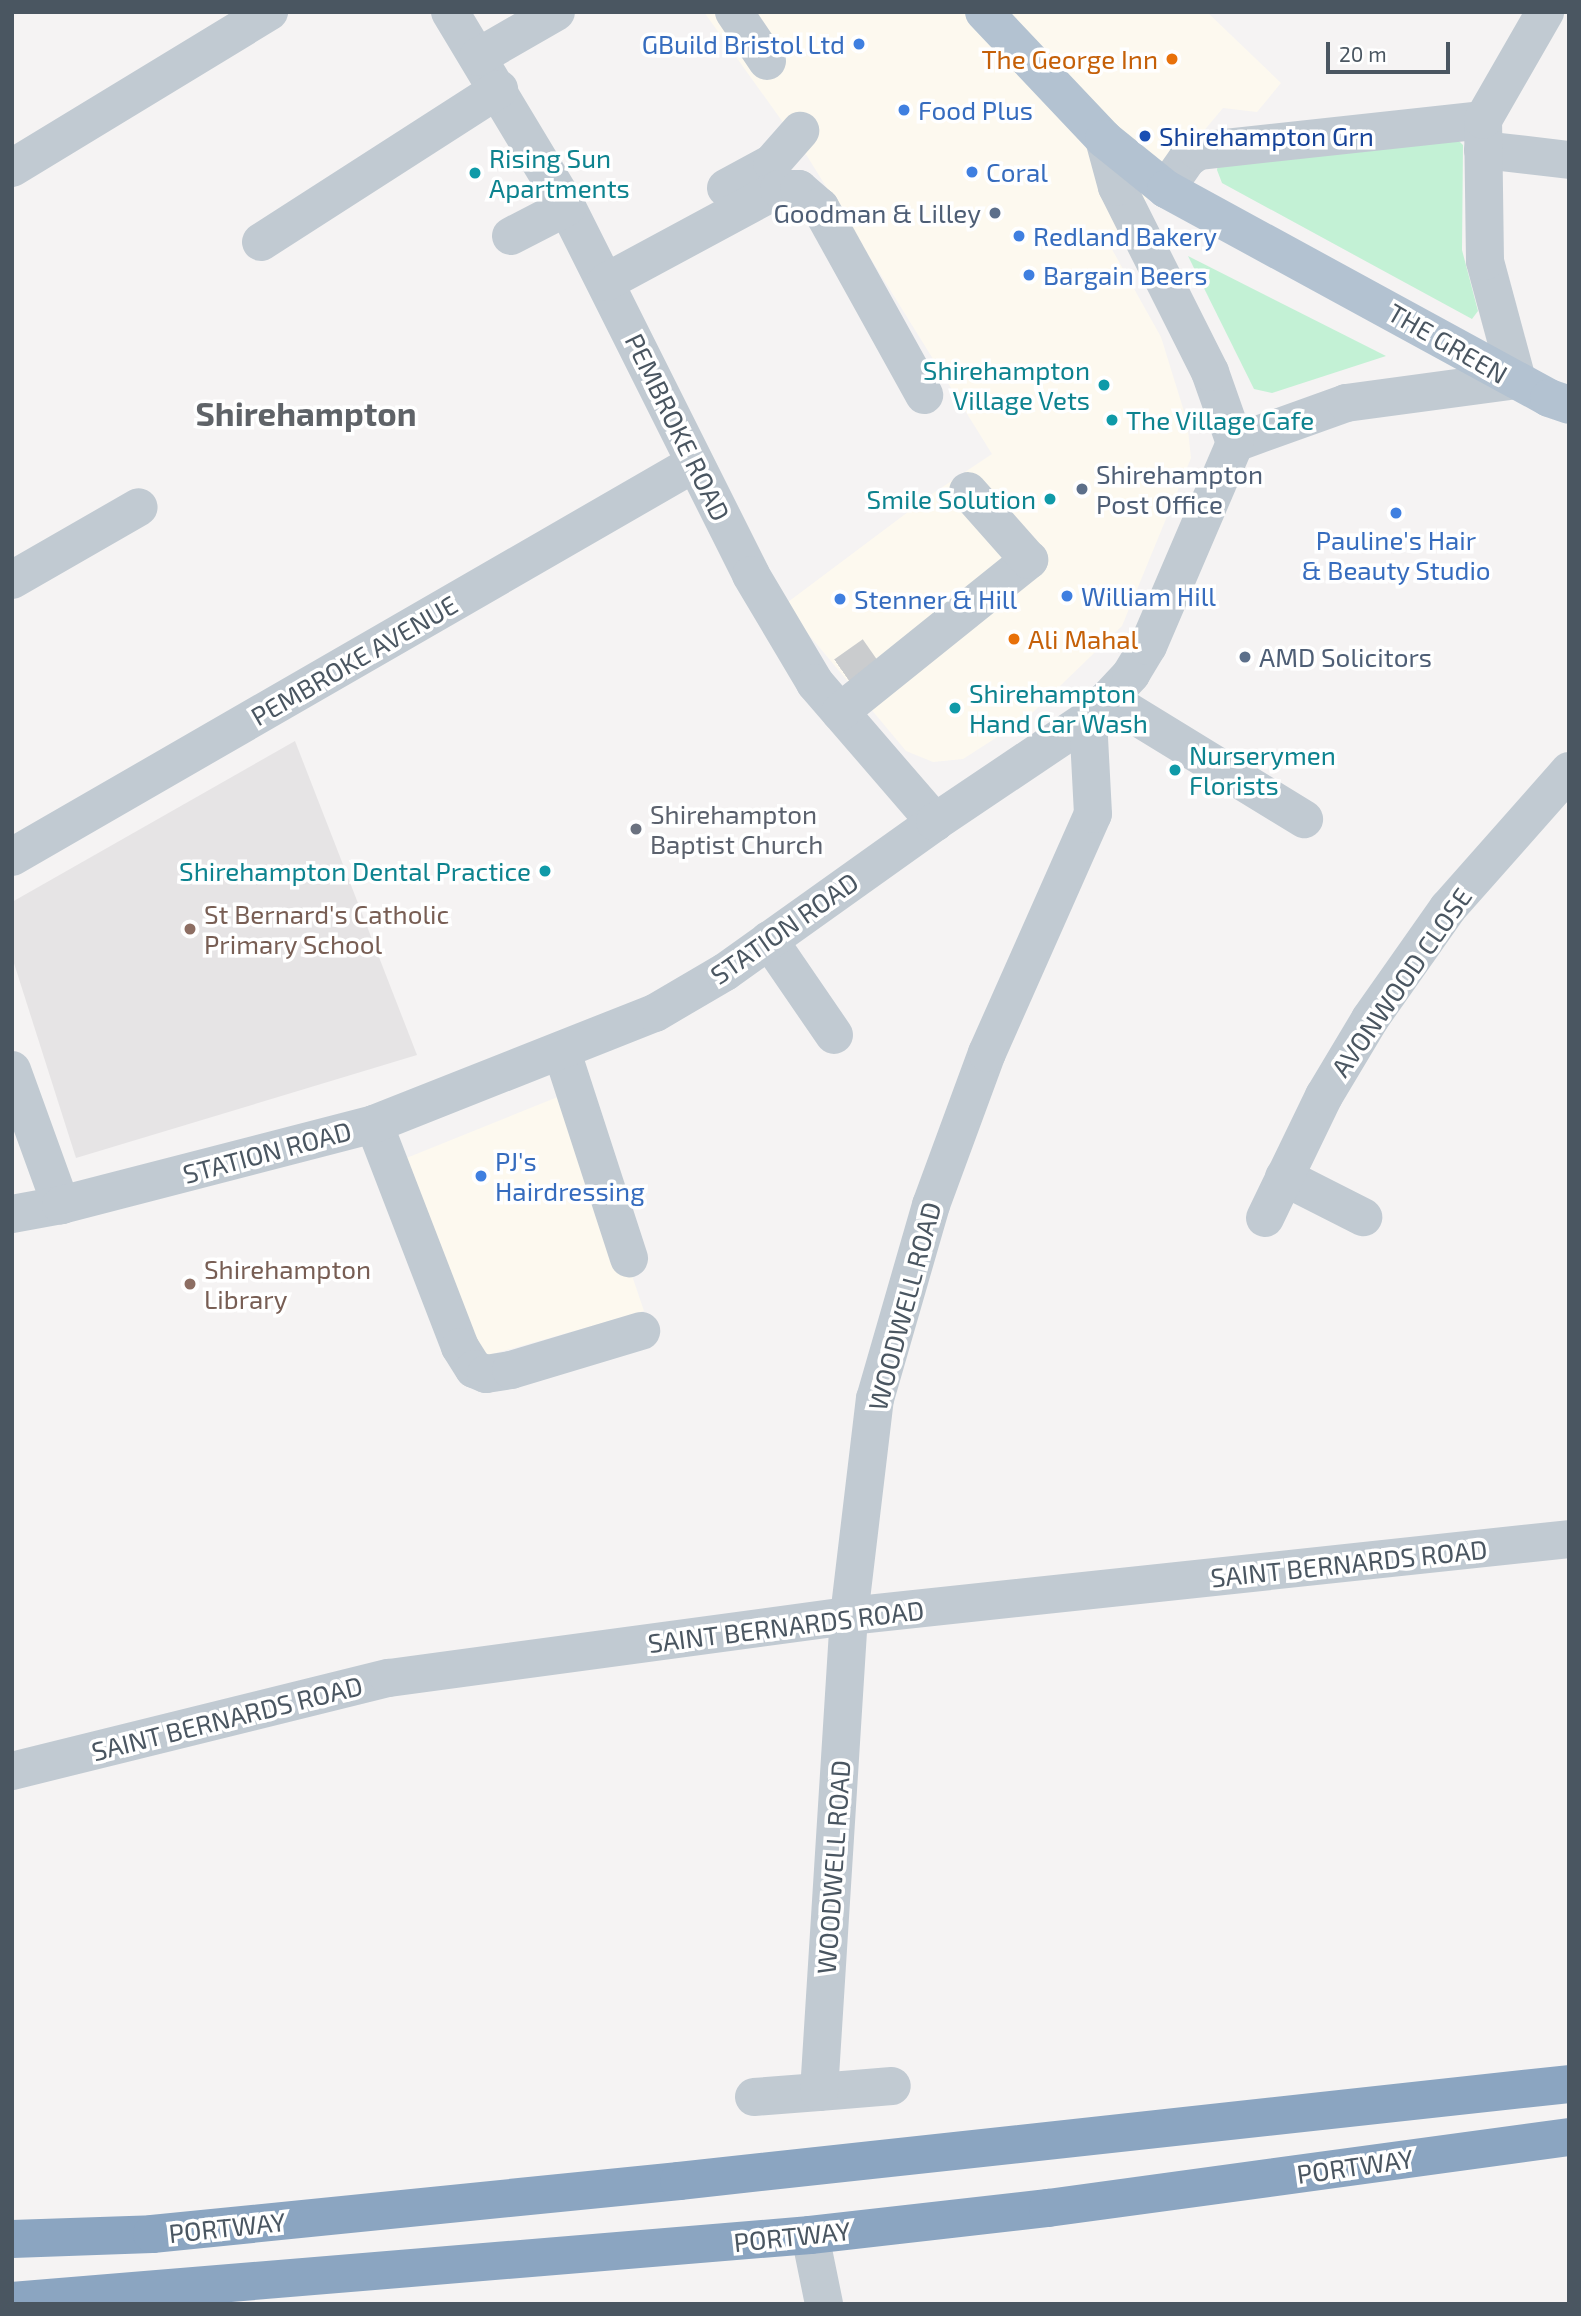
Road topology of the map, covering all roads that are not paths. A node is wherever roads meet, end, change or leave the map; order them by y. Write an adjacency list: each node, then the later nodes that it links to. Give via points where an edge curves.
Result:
1 (269, 12): 14 (street)
2 (450, 12): 7 (street, PEMBROKE ROAD)
3 (556, 12): 7 (street)
4 (734, 12): 8 (street)
5 (984, 12): 12 (main road, THE GREEN)
6 (1545, 12): 11 (street)
7 (478, 57): 9 (street, PEMBROKE ROAD)
8 (768, 61)
9 (499, 89): 16 (street, PEMBROKE ROAD); 18 (street)
10 (800, 131): 19 (street, via 772,163)
11 (1483, 135): 13 (street); 15 (street, via 1198,151); 20 (street, via 1485,261)
12 (1104, 139): 15 (main road, THE GREEN); 23 (street, via 1117,187 1181,309)
13 (1569, 160)
14 (12, 168)
15 (1166, 189): 20 (main road, THE GREEN)
16 (567, 207): 17 (street); 19 (street, PEMBROKE ROAD)
17 (511, 236)
18 (261, 242)
19 (601, 271): 21 (street, via 779,189 799,190 820,207); 24 (street, PEMBROKE ROAD)
20 (1517, 380): 22 (main road); 23 (street, THE GREEN, via 1346,403)
21 (924, 395)
22 (1569, 405)
23 (1235, 443): 30 (street, STATION ROAD, via 1148,646 1131,674)
24 (695, 463): 29 (street, PEMBROKE ROAD, via 751,575); 34 (street, PEMBROKE AVENUE)
25 (968, 491): 29 (street, via 1029,560)
26 (139, 507): 27 (street)
27 (12, 580)
28 (908, 630): 29 (street)
29 (846, 683): 33 (street, PEMBROKE ROAD)
30 (1098, 709): 32 (street); 33 (street, STATION ROAD); 48 (street, WOODWELL ROAD, via 1093,814 987,1053 931,1205 875,1399)
31 (1569, 771): 40 (street, AVONWOOD CLOSE, via 1440,919 1370,1019 1324,1096)
32 (1304, 819)
33 (935, 822): 35 (street, STATION ROAD)
34 (12, 857)
35 (769, 940): 36 (street); 37 (street, STATION ROAD, via 656,1013)
36 (834, 1034)
37 (562, 1052): 39 (street, STATION ROAD); 45 (street)
38 (12, 1070): 41 (street)
39 (374, 1124): 41 (street, STATION ROAD); 46 (street, via 460,1347 474,1368 486,1374 511,1370)
40 (1284, 1177): 43 (street); 44 (street, AVONWOOD CLOSE)
41 (61, 1205): 42 (street, STATION ROAD)
42 (12, 1214)
43 (1363, 1217)
44 (1265, 1219)
45 (629, 1258)
46 (641, 1331)
47 (1569, 1539): 48 (street, SAINT BERNARDS ROAD)
48 (849, 1616): 49 (street, SAINT BERNARDS ROAD, via 389,1678); 52 (street, WOODWELL ROAD)
49 (12, 1771)
50 (1569, 2084): 56 (highway, PORTWAY, via 152,2234)
51 (892, 2086): 52 (street)
52 (819, 2092): 53 (street)
53 (754, 2097)
54 (1569, 2137): 55 (highway, PORTWAY, via 1062,2206)
55 (810, 2235): 57 (highway, PORTWAY); 58 (street)
56 (12, 2239)
57 (12, 2301)
58 (824, 2304)

